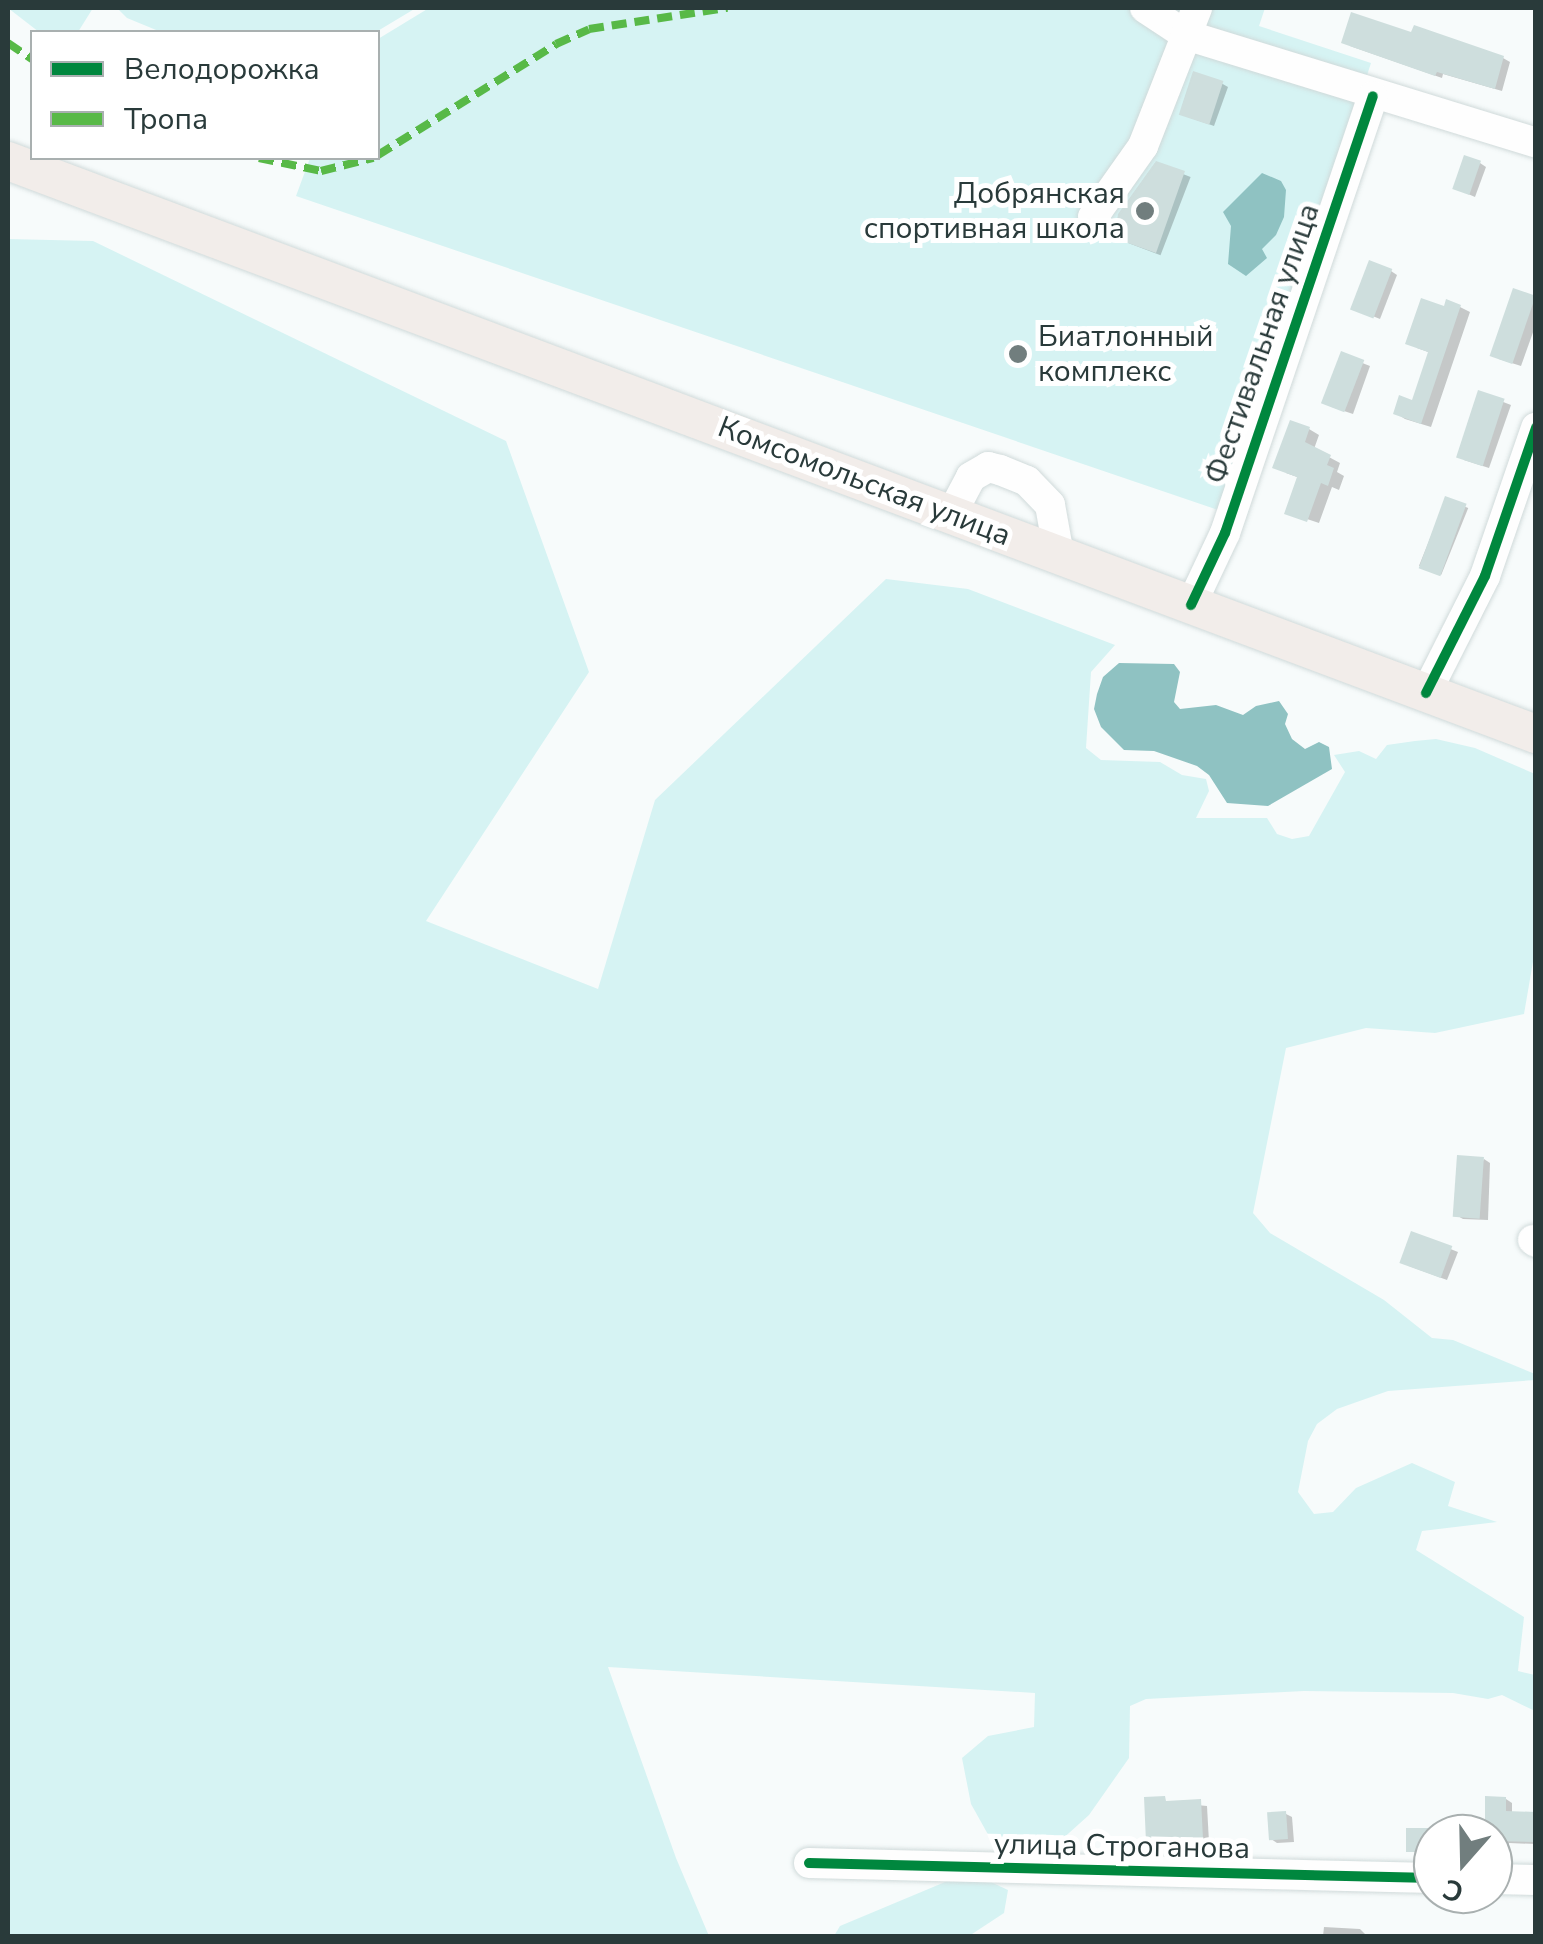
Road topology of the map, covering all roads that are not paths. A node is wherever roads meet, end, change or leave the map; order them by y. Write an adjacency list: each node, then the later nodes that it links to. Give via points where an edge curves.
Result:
1 (1145, 8): 2 (street)
2 (1192, 21): 3 (street, via 1234,52); 6 (street, via 1144,146)
3 (1373, 96): 4 (street); 10 (street, Фестивальная улица, via 1225,533)
4 (1536, 142)
5 (8, 161): 8 (main road, Комсомольская улица)
6 (1093, 217)
7 (1536, 428): 11 (street, via 1485,576)
8 (951, 515): 9 (main road, Комсомольская улица); 9 (street, via 971,477 988,467 1027,480 1050,505)
9 (1059, 556): 10 (main road, Комсомольская улица)
10 (1191, 605): 11 (main road, Комсомольская улица)
11 (1426, 693): 12 (main road, Комсомольская улица)
12 (1536, 734)
13 (809, 1863): 14 (street, улица Строганова)
14 (1413, 1878)

